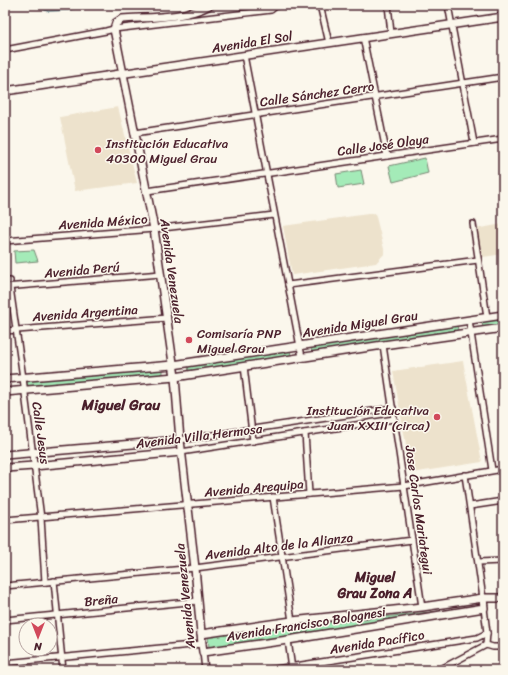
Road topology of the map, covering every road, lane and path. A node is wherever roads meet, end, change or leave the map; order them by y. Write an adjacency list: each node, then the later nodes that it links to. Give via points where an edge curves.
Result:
1 (210, 5): 8 (street, via 172,16 122,19 116,23)
2 (277, 5): 8 (street, via 271,10)
3 (320, 5): 11 (street)
4 (388, 5): 9 (street)
5 (448, 5): 7 (street)
6 (503, 17): 7 (street, Avenida El Sol)
7 (452, 25): 9 (street, Avenida El Sol); 16 (street)
8 (114, 29): 12 (street); 14 (street, Avenida Venezuela)
9 (392, 33): 10 (street, Avenida El Sol)
10 (363, 37): 11 (street, Avenida El Sol); 18 (street)
11 (329, 43): 13 (street, Avenida El Sol)
12 (5, 50)
13 (244, 55): 14 (street, Avenida El Sol); 19 (street)
14 (123, 74): 17 (street, Avenida El Sol); 20 (street, Avenida Venezuela)
15 (503, 77): 16 (street, Calle Sánchez Cerro)
16 (462, 84): 18 (street, Calle Sánchez Cerro); 22 (street)
17 (5, 91)
18 (375, 97): 19 (street, Calle Sánchez Cerro); 23 (street)
19 (255, 114): 20 (street, Calle Sánchez Cerro); 24 (street)
20 (135, 132): 25 (street, Avenida Venezuela)
21 (503, 139): 22 (street, Calle José Olaya)
22 (474, 143): 23 (street, Calle José Olaya)
23 (388, 156): 24 (street, Calle José Olaya)
24 (266, 173): 25 (street, Calle José Olaya); 26 (street)
25 (146, 191): 28 (street, Avenida Venezuela)
26 (274, 215): 28 (street, Avenida México); 32 (street)
27 (473, 224): 30 (street)
28 (154, 229): 29 (street, Avenida México); 31 (street, Avenida Venezuela)
29 (5, 241)
30 (478, 260): 32 (street); 35 (street)
31 (161, 274): 33 (street, Avenida Perú); 36 (street, Avenida Venezuela)
32 (288, 285): 43 (street)
33 (8, 287): 39 (street, Calle Jesus)
34 (503, 315): 35 (street, Avenida Miguel Grau)
35 (487, 317): 37 (street, Avenida Miguel Grau)
36 (167, 318): 39 (street, Avenida Argentina); 45 (street, Avenida Venezuela)
37 (469, 320): 41 (street); 43 (street, Avenida Miguel Grau)
38 (503, 328): 41 (street, Avenida Miguel Grau)
39 (16, 330): 40 (street, Avenida Argentina); 48 (street, Calle Jesus)
40 (5, 331)
41 (470, 333): 42 (street, Avenida Miguel Grau); 64 (street)
42 (383, 345): 44 (street, Avenida Miguel Grau); 52 (street, Jose Carlos Mariategui)
43 (300, 346): 44 (street); 45 (street, Avenida Miguel Grau)
44 (302, 358): 46 (street, Avenida Miguel Grau)
45 (173, 365): 47 (street, Avenida Venezuela); 48 (street, Avenida Miguel Grau)
46 (244, 366): 47 (street, Avenida Miguel Grau); 54 (street)
47 (175, 377): 50 (street, Avenida Miguel Grau); 56 (street, Avenida Venezuela)
48 (23, 378): 49 (street, Avenida Miguel Grau); 50 (street, Calle Jesus)
49 (5, 379)
50 (24, 390): 51 (street, Avenida Miguel Grau); 59 (street, Calle Jesus)
51 (5, 392)
52 (392, 408): 53 (street, Jose Carlos Mariategui); 54 (street, Avenida Villa Hermosa)
53 (394, 419): 55 (street, Avenida Villa Hermosa); 66 (street, Jose Carlos Mariategui)
54 (251, 429): 56 (street, Avenida Villa Hermosa); 57 (street)
55 (305, 433): 57 (street, Avenida Villa Hermosa); 67 (street)
56 (180, 440): 58 (street, Avenida Venezuela); 59 (street, Avenida Villa Hermosa)
57 (253, 441): 58 (street, Avenida Villa Hermosa)
58 (181, 452): 61 (street, Avenida Villa Hermosa); 70 (street, Avenida Venezuela)
59 (32, 453): 60 (street, Avenida Villa Hermosa); 61 (street, Calle Jesus)
60 (5, 455)
61 (34, 466): 62 (street, Avenida Villa Hermosa); 72 (street, Calle Jesus)
62 (5, 468)
63 (503, 469): 64 (street, Avenida Arequipa)
64 (492, 470): 65 (street, Avenida Arequipa)
65 (465, 475): 66 (street, Avenida Arequipa); 71 (street)
66 (404, 486): 67 (street, Avenida Arequipa); 74 (street, Jose Carlos Mariategui)
67 (309, 494): 68 (street, Avenida Arequipa)
68 (273, 497): 70 (street, Avenida Arequipa); 75 (street)
69 (503, 501): 71 (street)
70 (187, 504): 72 (street, Avenida Arequipa); 78 (street, Avenida Venezuela)
71 (470, 506): 77 (street)
72 (41, 518): 73 (street, Avenida Arequipa); 80 (street, Calle Jesus)
73 (5, 520)
74 (412, 540): 75 (street, Avenida Alto de la Alianza); 85 (street, Jose Carlos Mariategui)
75 (282, 557): 78 (street, Avenida Alto de la Alianza); 89 (street)
76 (503, 561): 77 (street)
77 (478, 562): 82 (street)
78 (195, 568): 79 (street, Avenida Alto de la Alianza); 84 (street, Avenida Venezuela)
79 (54, 581): 80 (street, Avenida Alto de la Alianza); 87 (street)
80 (45, 582): 81 (street, Avenida Alto de la Alianza)
81 (5, 586)
82 (483, 598): 83 (street, Avenida Francisco Bolognesi); 85 (street, Avenida Francisco Bolognesi); 86 (street)
83 (503, 598)
84 (198, 601): 87 (street, Breña); 91 (street, Avenida Venezuela)
85 (422, 607): 89 (street, Avenida Francisco Bolognesi)
86 (484, 608): 90 (street); 92 (street, Avenida Francisco Bolognesi)
87 (57, 615): 88 (street, Breña); 97 (street)
88 (5, 620)
89 (292, 621): 91 (street, Avenida Francisco Bolognesi)
90 (487, 633): 94 (street); 99 (street, Avenida Pacífico, via 477,638)
91 (201, 634): 93 (street, Avenida Venezuela)
92 (288, 640): 96 (street, Avenida Francisco Bolognesi); 99 (street)
93 (202, 644): 96 (street, Avenida Venezuela); 97 (street)
94 (486, 645): 95 (street); 103 (street)
95 (503, 647)
96 (203, 652): 101 (street, Avenida Venezuela)
97 (61, 657): 98 (street); 100 (street)
98 (5, 663)
99 (291, 668): 102 (street, Avenida Pacífico)
100 (63, 670)
101 (205, 670)
102 (269, 670)
103 (438, 670)

